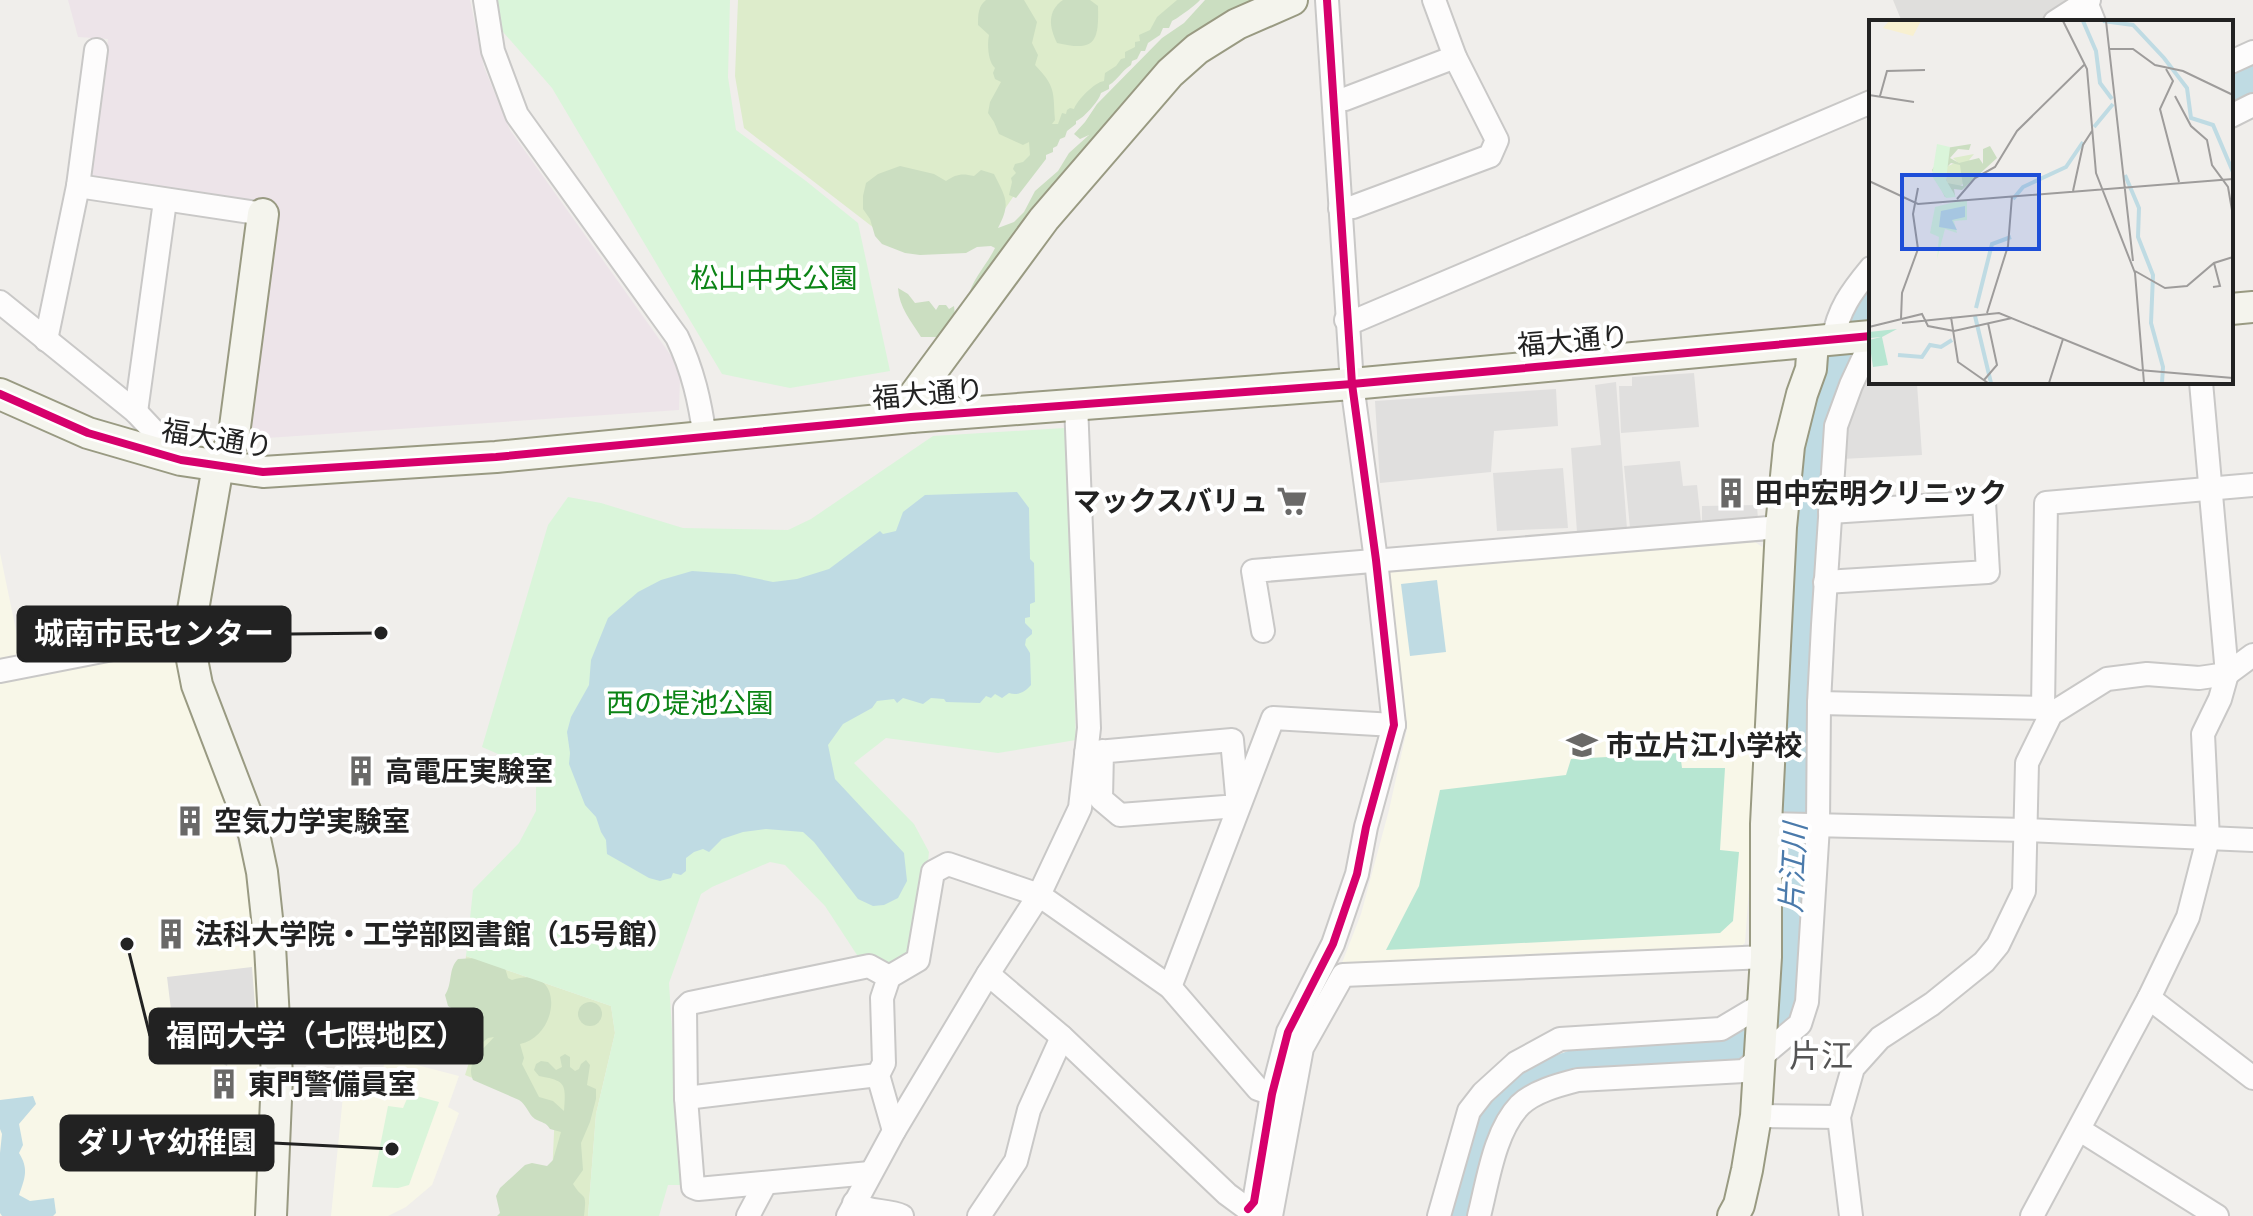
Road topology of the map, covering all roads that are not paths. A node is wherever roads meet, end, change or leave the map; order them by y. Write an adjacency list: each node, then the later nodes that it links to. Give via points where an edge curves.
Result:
1 (485, 0): 34 (street, via 493,51 517,115 677,337 689,362)
2 (1292, 0): 33 (street, via 1225,31 1170,73 1044,219 910,401)
3 (1327, 0): 11 (street)
4 (1434, 0): 9 (street)
5 (2090, 8): 6 (street)
6 (2060, 20)
7 (96, 50): 15 (street)
8 (2253, 52): 10 (street)
9 (1455, 57): 11 (street); 17 (street, via 1497,140 1490,156)
10 (2233, 61)
11 (1334, 100): 17 (street)
12 (1869, 103): 23 (street, via 1357,320)
13 (2253, 105): 14 (street)
14 (2233, 115)
15 (78, 186): 16 (street); 25 (street)
16 (165, 201): 18 (street); 32 (street)
17 (1340, 208): 23 (street)
18 (263, 214): 36 (street, via 233,442)
19 (1869, 271): 26 (street)
20 (0, 302): 25 (street)
21 (2253, 307): 22 (street)
22 (2233, 309)
23 (1346, 320): 28 (street)
24 (1869, 339): 26 (street, 福大通り)
25 (46, 340): 32 (street)
26 (1823, 341): 28 (street, 福大通り); 40 (street, via 1789,446)
27 (1869, 344): 39 (street, via 1836,426)
28 (1352, 384): 31 (street, 福大通り); 41 (street)
29 (2201, 384): 38 (street)
30 (0, 394): 35 (street, 福大通り, via 88,433)
31 (1076, 404): 33 (street, 福大通り); 51 (street)
32 (136, 412): 35 (street)
33 (911, 417): 34 (street, 福大通り)
34 (705, 438): 36 (street, 福大通り, via 263,472)
35 (181, 460): 36 (street, 福大通り)
36 (218, 466): 44 (street)
37 (2253, 485): 38 (street)
38 (2211, 489): 47 (street); 49 (street, via 2046,503)
39 (1830, 512): 42 (street); 42 (street, via 1984,502 1988,572)
40 (1781, 527): 41 (street); 53 (street)
41 (1376, 560): 43 (street, via 1253,571); 50 (street)
42 (1825, 582): 48 (street)
43 (1263, 631)
44 (188, 639): 46 (street, via 174,637); 79 (street, via 197,685 254,834 262,872 277,1061)
45 (2253, 655): 47 (street)
46 (0, 671)
47 (2227, 674): 49 (street, via 2107,679); 56 (street, via 2203,734)
48 (1819, 703): 49 (street); 54 (street)
49 (2047, 711): 55 (street, via 2027,763)
50 (1394, 725): 52 (street, via 1273,718); 69 (street, via 1357,874 1333,944 1288,1032)
51 (1094, 752): 52 (street, via 1101,799 1120,815); 52 (street, via 1232,740); 58 (street, via 1080,808)
52 (1238, 806): 62 (street)
53 (1772, 824): 54 (street); 59 (street)
54 (1815, 826): 55 (street); 66 (street, via 1807,1002 1800,1024)
55 (2026, 830): 56 (street); 72 (street, via 2024,891 1998,945 1932,1004 1880,1038 1853,1068)
56 (2208, 839): 57 (street); 63 (street, via 2188,917)
57 (2253, 840)
58 (1039, 895): 60 (street); 61 (street, via 948,864 940,868 933,872 918,960); 62 (street)
59 (1766, 957): 64 (street); 83 (street, via 1343,975 1302,1048)
60 (988, 974): 65 (street); 74 (street)
61 (889, 977): 67 (street, via 882,998 884,1063); 70 (street, via 869,966 690,1003 685,1008)
62 (1170, 987): 69 (street, via 1258,1089)
63 (2149, 998): 68 (street); 73 (street)
64 (1763, 1008): 66 (street); 84 (street, via 1721,1029 1560,1039 1516,1063 1469,1111)
65 (1062, 1037): 78 (street); 82 (street, via 1029,1110 1016,1161)
66 (1759, 1056): 71 (street); 85 (street, via 1744,1071 1578,1080 1522,1104 1502,1130)
67 (878, 1075): 70 (street); 74 (street)
68 (2253, 1078)
69 (1272, 1094): 78 (street)
70 (686, 1098): 76 (street, via 693,1187)
71 (1756, 1116): 72 (street); 86 (street)
72 (1839, 1117): 87 (street)
73 (2080, 1130): 88 (street); 89 (street)
74 (894, 1131): 75 (street)
75 (870, 1173): 76 (street); 77 (street)
76 (765, 1184): 80 (street)
77 (851, 1209): 81 (street)
78 (1253, 1213)
79 (271, 1216)
80 (748, 1216)
81 (902, 1216)
82 (979, 1216)
83 (1271, 1216)
84 (1439, 1216)
85 (1479, 1216)
86 (1733, 1216)
87 (1851, 1216)
88 (2032, 1216)
89 (2217, 1216)

